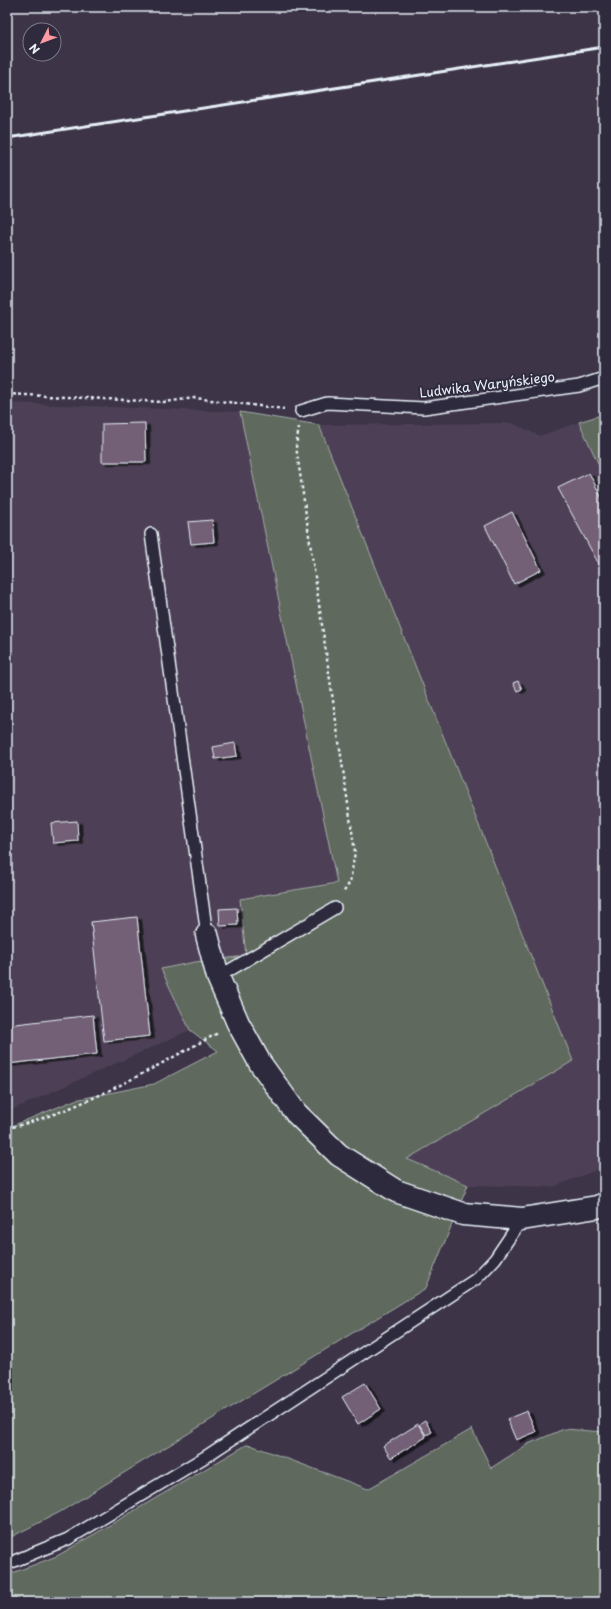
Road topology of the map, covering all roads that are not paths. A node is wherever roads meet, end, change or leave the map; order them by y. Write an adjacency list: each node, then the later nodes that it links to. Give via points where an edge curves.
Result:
1 (604, 378): 2 (lane, Ludwika Waryńskiego, via 579,386 424,408 327,403)
2 (301, 411)
3 (151, 534): 5 (lane)
4 (335, 908): 6 (lane)
5 (207, 935): 6 (street)
6 (218, 977): 8 (street, via 238,1023 260,1063 296,1113 339,1155 396,1191 463,1214)
7 (604, 1204): 8 (street)
8 (522, 1219): 9 (lane, via 495,1259 476,1279 204,1457 68,1539)
9 (7, 1564)

